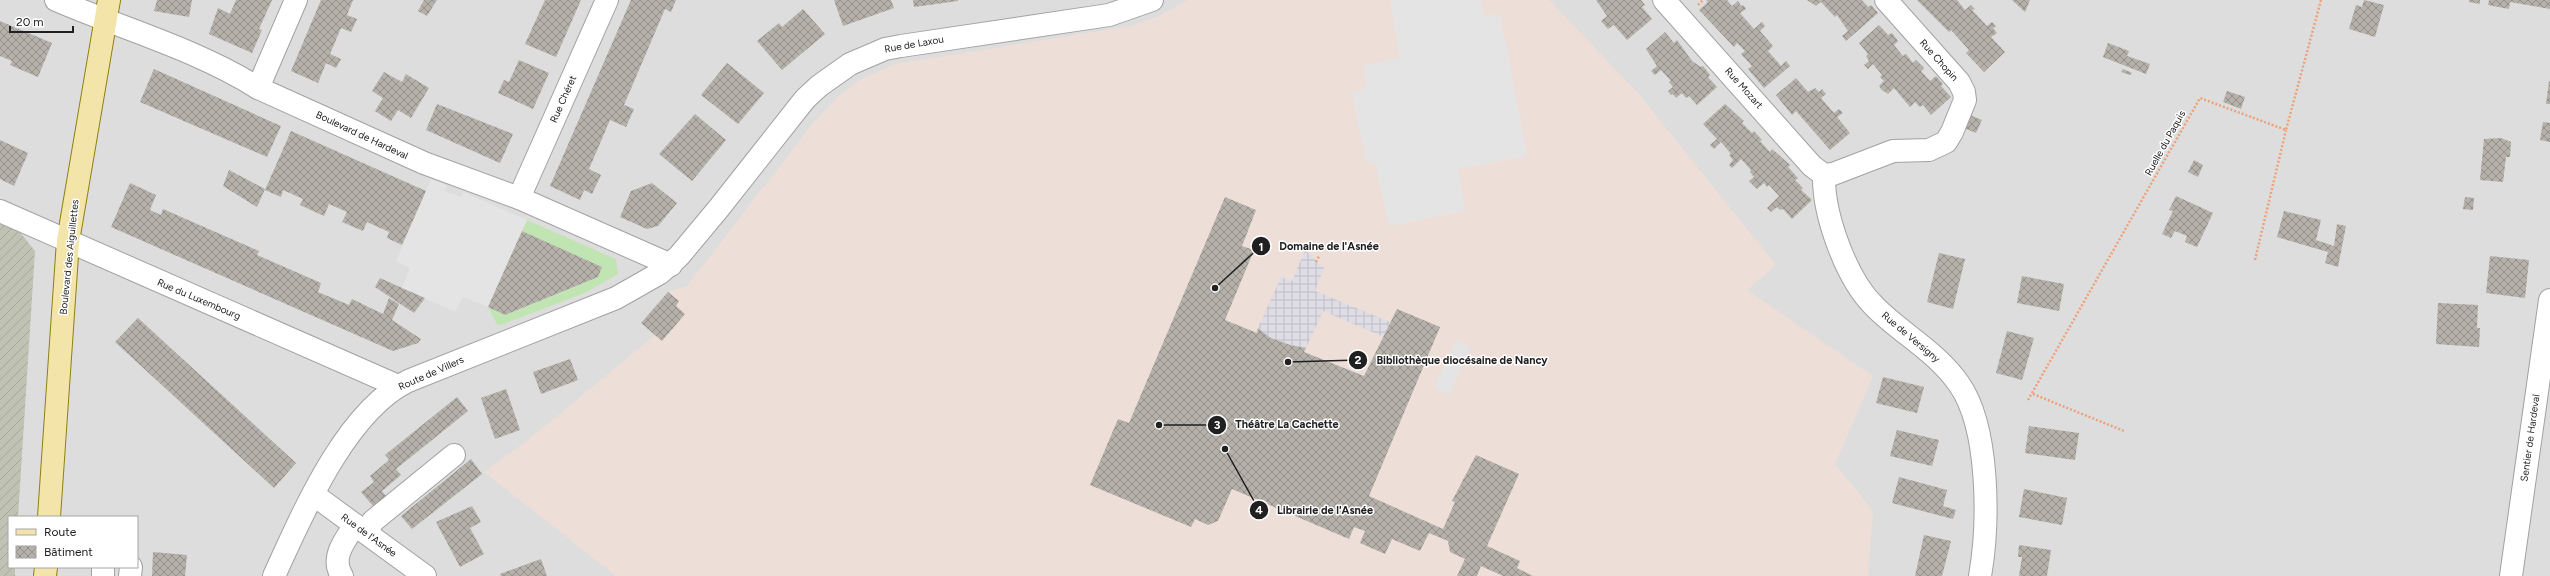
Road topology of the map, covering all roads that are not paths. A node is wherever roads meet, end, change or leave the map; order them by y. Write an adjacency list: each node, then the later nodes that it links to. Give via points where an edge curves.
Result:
1 (56, 0): 7 (street, Boulevard de Hardeval)
2 (296, 0): 8 (street)
3 (607, 0): 10 (street, Rue Chéret)
4 (1152, 0): 13 (street, Rue de Laxou, via 1109,15 885,49 850,64 805,99)
5 (1664, 0): 9 (street, Rue Mozart, via 1812,166)
6 (1886, 0): 9 (street, Rue Chopin, via 1959,82 1964,92 1963,107 1946,142 1938,147 1893,151)
7 (107, 9): 8 (street, Boulevard de Hardeval, via 238,75); 12 (main road, Boulevard des Aiguillettes)
8 (258, 88): 10 (street, Boulevard de Hardeval, via 424,164)
9 (1824, 175): 23 (street, Rue de Versigny, via 1824,192 1842,257 1852,278 1875,307 1944,365 1970,403 1980,445 1986,503 1985,541)
10 (519, 198): 13 (street, Boulevard de Hardeval)
11 (0, 211): 12 (street, Rue du Luxembourg)
12 (68, 241): 15 (street, Rue du Luxembourg); 18 (main road, Boulevard des Aiguillettes)
13 (671, 265): 15 (street, Route de Villers, via 640,286 616,298)
14 (2550, 300): 24 (street, Sentier de Hardeval)
15 (398, 386): 17 (street, Route de Villers, via 359,424 328,469)
16 (454, 455): 19 (street)
17 (314, 495): 19 (street, Rue de l'Asnée); 20 (street, Route de Villers, via 303,512)
18 (49, 516)
19 (361, 529): 21 (street, via 337,554 338,571); 22 (street, Rue de l'Asnée)
20 (274, 576)
21 (342, 576)
22 (425, 576)
23 (1980, 576)
24 (2511, 576)

